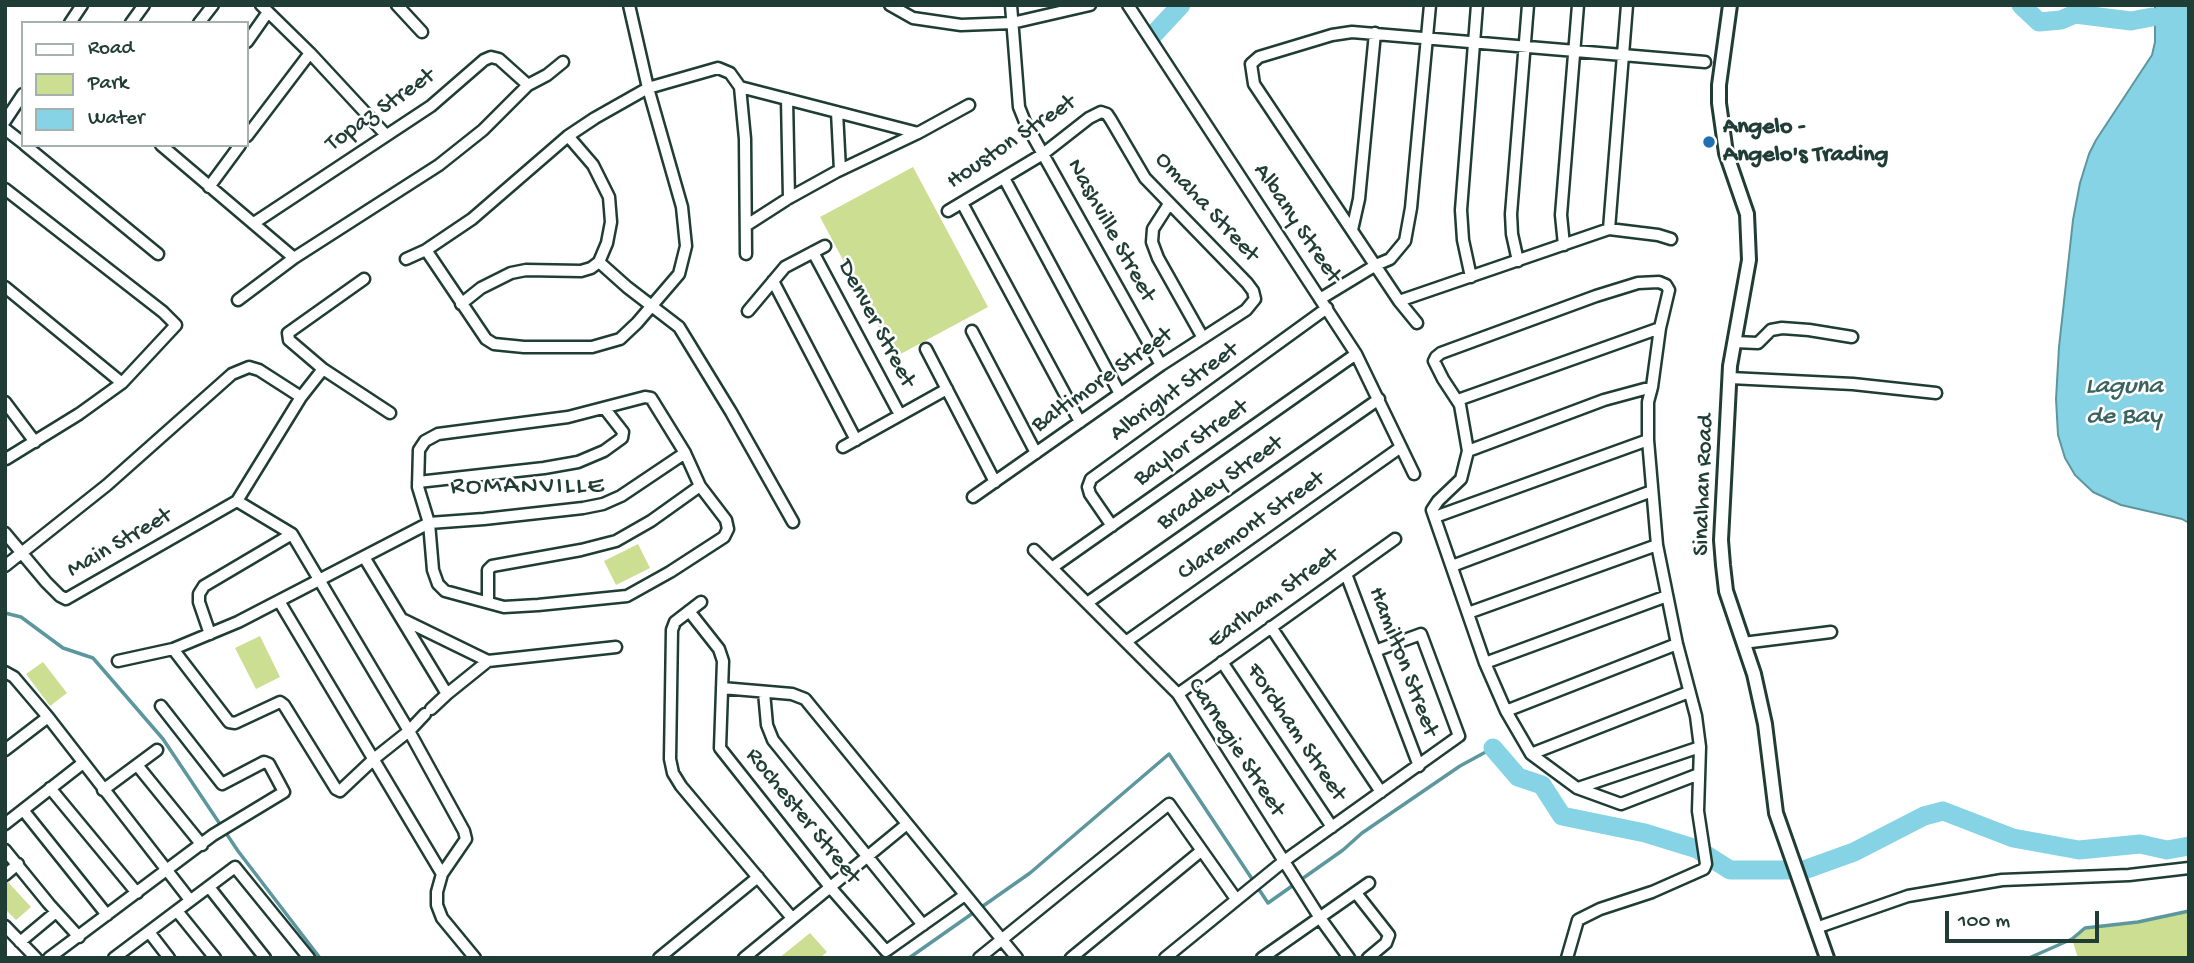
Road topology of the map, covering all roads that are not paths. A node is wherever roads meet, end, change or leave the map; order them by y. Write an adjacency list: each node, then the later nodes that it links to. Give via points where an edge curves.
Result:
1 (82, 5): 17 (street)
2 (144, 5): 18 (street)
3 (213, 5): 19 (street)
4 (397, 5): 21 (street)
5 (629, 5): 34 (street)
6 (890, 5): 20 (street, via 913,18 961,25)
7 (1011, 5): 20 (street, Nashville Street)
8 (1090, 5): 20 (street)
9 (1128, 5): 83 (street, Albany Street)
10 (1430, 5): 23 (street)
11 (1477, 5): 25 (street)
12 (1528, 5): 26 (street)
13 (1578, 5): 27 (street)
14 (1627, 5): 29 (street)
15 (1730, 5): 91 (street, Sinalhan Road, via 1719,103 1726,153 1746,209 1749,250)
16 (264, 9): 24 (street); 28 (street)
17 (71, 21)
18 (132, 21)
19 (201, 21)
20 (1012, 23): 50 (street, Nashville Street, via 1019,107)
21 (422, 32)
22 (1375, 33): 23 (street); 62 (street); 62 (street, via 1332,35 1259,57 1251,64 1254,84)
23 (1426, 37): 25 (street); 74 (street, via 1405,241 1390,259)
24 (248, 40)
25 (1474, 43): 26 (street); 75 (street, via 1461,211)
26 (1524, 46): 27 (street); 72 (street, via 1511,214)
27 (1574, 51): 29 (street); 64 (street, via 1561,215)
28 (310, 53): 43 (street); 44 (street)
29 (1622, 57): 31 (street); 61 (street)
30 (563, 62): 32 (street)
31 (1705, 62)
32 (528, 85): 44 (street, Topaz Street, via 491,57 431,106); 70 (street, via 483,130 439,164)
33 (740, 87): 34 (street, via 730,73 718,68); 36 (street); 60 (street)
34 (648, 88): 45 (street); 84 (street, via 682,207 686,246 679,274)
35 (21, 97): 40 (street)
36 (787, 99): 38 (street); 55 (street)
37 (970, 106): 42 (street)
38 (837, 112): 42 (street); 51 (street)
39 (1101, 112): 50 (street, Houston Street); 57 (street, Omaha Street, via 1111,120 1145,178)
40 (5, 121)
41 (5, 129): 46 (street)
42 (918, 134): 51 (street)
43 (248, 135)
44 (386, 135): 59 (street, Topaz Street)
45 (568, 136): 66 (street, via 472,219); 73 (street, via 593,165 609,197 611,222)
46 (21, 142)
47 (28, 147): 68 (street)
48 (167, 147): 53 (street)
49 (239, 147): 53 (street)
50 (1043, 154): 52 (street, Houston Street); 94 (street, Nashville Street)
51 (840, 170): 55 (street)
52 (1004, 178): 56 (street, Houston Street); 101 (street)
53 (209, 187): 59 (street)
54 (5, 189): 97 (street, via 176,325)
55 (789, 198): 60 (street)
56 (962, 202): 58 (street, Houston Street); 109 (street)
57 (1169, 204): 79 (street, Omaha Street, via 1247,283); 90 (street, via 1153,229 1152,242)
58 (948, 211)
59 (254, 223): 70 (street)
60 (747, 225): 69 (street)
61 (1609, 229): 63 (street); 64 (street)
62 (1352, 230): 74 (street)
63 (1671, 239)
64 (1564, 245): 72 (street)
65 (825, 246): 67 (street)
66 (426, 250): 71 (street); 82 (street)
67 (813, 253): 77 (street, via 785,267); 108 (street, Denver Street)
68 (158, 254)
69 (746, 254)
70 (294, 258): 80 (street)
71 (406, 259)
72 (1518, 261): 75 (street)
73 (599, 262): 82 (street, via 580,271 511,272); 84 (street)
74 (1376, 265): 81 (street); 83 (street)
75 (1471, 277): 81 (street)
76 (364, 279): 95 (street, via 288,333 289,340)
77 (773, 281): 85 (street); 110 (street)
78 (5, 287): 97 (street)
79 (1255, 299): 90 (street, Baltimore Street)
80 (239, 300)
81 (1399, 300): 86 (street)
82 (461, 303): 84 (street, via 486,339 524,347 592,347 620,339)
83 (1324, 303): 93 (street, Albany Street); 129 (street, Albright Street, via 1091,479 1090,494)
84 (652, 306): 127 (street, via 679,327 691,345)
85 (748, 311)
86 (1416, 323)
87 (1660, 328): 98 (street); 104 (street); 104 (street, via 1669,290 1666,285 1638,283 1596,296 1438,354 1434,360)
88 (972, 331): 117 (street)
89 (1852, 337): 91 (street, via 1782,328 1771,330 1758,343)
90 (1203, 338): 94 (street, Baltimore Street)
91 (1734, 342): 96 (street, Sinalhan Road)
92 (926, 349): 99 (street)
93 (1356, 354): 103 (street, Albany Street); 129 (street, Baylor Street)
94 (1161, 365): 101 (street, Baltimore Street)
95 (323, 369): 102 (street); 107 (street)
96 (1730, 378): 100 (street); 154 (street, Sinalhan Road, via 1722,558 1726,591)
97 (122, 383): 112 (street)
98 (1652, 387): 111 (street); 115 (street)
99 (947, 389): 108 (street); 121 (street)
100 (1936, 393)
101 (1120, 394): 109 (street, Baltimore Street)
102 (301, 397): 125 (street); 135 (street, via 259,370 249,367 232,374)
103 (1379, 399): 114 (street, Albany Street); 146 (street, Bradley Street)
104 (1458, 400): 115 (street)
105 (5, 402): 112 (street)
106 (605, 409): 116 (street, via 651,398); 120 (street, via 438,434 419,450); 120 (street, via 623,432 622,438 604,451 544,468)
107 (390, 413)
108 (900, 415): 110 (street)
109 (1080, 422): 117 (street, Baltimore Street)
110 (856, 440): 113 (street)
111 (1648, 440): 123 (street); 126 (street)
112 (35, 442): 118 (street)
113 (843, 447)
114 (1401, 447): 119 (street, Albany Street); 153 (street, Claremont Street)
115 (1468, 451): 126 (street, via 1461,478 1438,501)
116 (685, 453): 122 (street); 128 (street, via 603,503)
117 (1036, 453): 121 (street, Baltimore Street)
118 (6, 459)
119 (1414, 474)
120 (418, 482): 128 (street)
121 (995, 482): 124 (street, Baltimore Street)
122 (700, 485): 144 (street, via 616,541 492,566 488,570); 144 (street, via 726,520 724,537 638,590 627,596 538,606 504,607)
123 (1652, 491): 133 (street); 138 (street)
124 (973, 498)
125 (237, 501): 131 (street); 135 (street, Main Street, via 66,599)
126 (1435, 517): 138 (street)
127 (793, 522)
128 (429, 523): 136 (street); 144 (street, via 438,584 445,591)
129 (1112, 526): 139 (street, Baylor Street)
130 (5, 533): 135 (street, Main Street)
131 (292, 534): 141 (street); 152 (street, via 204,586 199,602)
132 (1395, 539): 140 (street, Earlham Street)
133 (1657, 545): 142 (street); 148 (street)
134 (1034, 550): 139 (street, Carnegie Street)
135 (23, 553): 137 (street)
136 (364, 556): 141 (street); 149 (street)
137 (5, 566)
138 (1452, 566): 148 (street)
139 (1053, 567): 146 (street, Carnegie Street)
140 (1346, 574): 150 (street, Earlham Street); 158 (street, Hamilton Street)
141 (320, 579): 143 (street); 172 (street)
142 (1667, 596): 155 (street); 162 (street)
143 (279, 601): 152 (street); 177 (street)
144 (488, 602)
145 (701, 602): 147 (street)
146 (1087, 603): 153 (street, Carnegie Street)
147 (689, 611): 164 (street, Rochester Street, via 719,649); 200 (street, via 675,622 670,640 673,773)
148 (1468, 613): 162 (street)
149 (402, 619): 160 (street); 167 (street)
150 (1271, 627): 161 (street, Earlham Street); 185 (street)
151 (1830, 632): 154 (street)
152 (210, 634): 157 (street)
153 (1127, 640): 168 (street, Carnegie Street)
154 (1743, 643): 216 (street, Sinalhan Road, via 1765,724 1776,813)
155 (1677, 644): 166 (street); 170 (street)
156 (616, 647): 160 (street)
157 (173, 649): 159 (street); 177 (street, via 229,722 280,702 284,705 336,789 343,789)
158 (1375, 651): 180 (street, Hamilton Street); 180 (street, via 1421,634 1460,736)
159 (118, 661)
160 (488, 661): 167 (street)
161 (1222, 662): 168 (street, Earlham Street); 189 (street, Fordham Street)
162 (1485, 663): 170 (street)
163 (5, 672): 171 (street)
164 (722, 688): 165 (street); 203 (street, Rochester Street, via 720,748)
165 (764, 692): 188 (street, via 805,699); 193 (street, via 767,725 774,740)
166 (1689, 692): 173 (street); 176 (street)
167 (447, 694): 172 (street)
168 (1178, 694): 194 (street, Carnegie Street)
169 (161, 706): 190 (street, via 222,784 264,762 284,792)
170 (1506, 710): 176 (street)
171 (48, 717): 174 (street); 178 (street)
172 (409, 731): 177 (street); 198 (street, via 466,839)
173 (1700, 747): 181 (street); 183 (street)
174 (5, 750)
175 (158, 750): 179 (street)
176 (1531, 754): 183 (street)
177 (375, 758): 198 (street)
178 (83, 763): 182 (street); 184 (street)
179 (137, 765): 184 (street); 190 (street)
180 (1419, 766): 185 (street)
181 (1699, 774): 183 (street, via 1621,804); 240 (street, via 1704,869 1578,920)
182 (50, 788): 186 (street); 205 (street)
183 (1577, 788)
184 (103, 790): 197 (street)
185 (1381, 792): 189 (street)
186 (23, 810): 187 (street); 211 (street)
187 (5, 824)
188 (908, 824): 193 (street); 206 (street)
189 (1332, 827): 194 (street)
190 (202, 845): 197 (street)
191 (5, 850): 195 (street)
192 (1201, 851): 207 (street); 219 (street, via 1169,804); 234 (street)
193 (868, 857): 203 (street); 214 (street)
194 (1284, 861): 207 (street); 213 (street, Carnegie Street)
195 (18, 864): 199 (street); 210 (street)
196 (2189, 868): 216 (street, via 2002,880 1908,896)
197 (167, 871): 205 (street); 208 (street)
198 (442, 874): 229 (street, via 437,892 442,918)
199 (5, 875)
200 (758, 877): 212 (street); 230 (street)
201 (1369, 883): 204 (street)
202 (209, 887): 208 (street); 227 (street); 228 (street, via 235,867)
203 (831, 887): 212 (street); 214 (street, Rochester Street, via 886,951)
204 (1356, 892): 213 (street); 239 (street, via 1389,935)
205 (137, 893): 211 (street)
206 (965, 895): 214 (street, Rochester Street); 219 (street)
207 (1236, 899): 235 (street)
208 (190, 900): 209 (street)
209 (177, 911): 217 (street); 226 (street)
210 (56, 912): 218 (street); 220 (street)
211 (107, 915): 218 (street)
212 (792, 918): 231 (street)
213 (1320, 918): 221 (street); 238 (street, Carnegie Street)
214 (923, 925)
215 (5, 926): 220 (street)
216 (1816, 928): 241 (street, Sinalhan Road)
217 (149, 932): 222 (street); 225 (street)
218 (79, 937): 224 (street)
219 (1002, 940): 232 (street); 233 (street)
220 (20, 942): 223 (street)
221 (1279, 947): 236 (street); 237 (street)
222 (118, 956)
223 (36, 958)
224 (49, 958)
225 (169, 958)
226 (215, 958)
227 (265, 958)
228 (309, 958)
229 (475, 958)
230 (659, 958)
231 (744, 958)
232 (979, 958)
233 (1017, 958)
234 (1071, 958)
235 (1165, 958)
236 (1262, 958)
237 (1286, 958)
238 (1349, 958)
239 (1368, 958)
240 (1566, 958)
241 (1827, 958)

